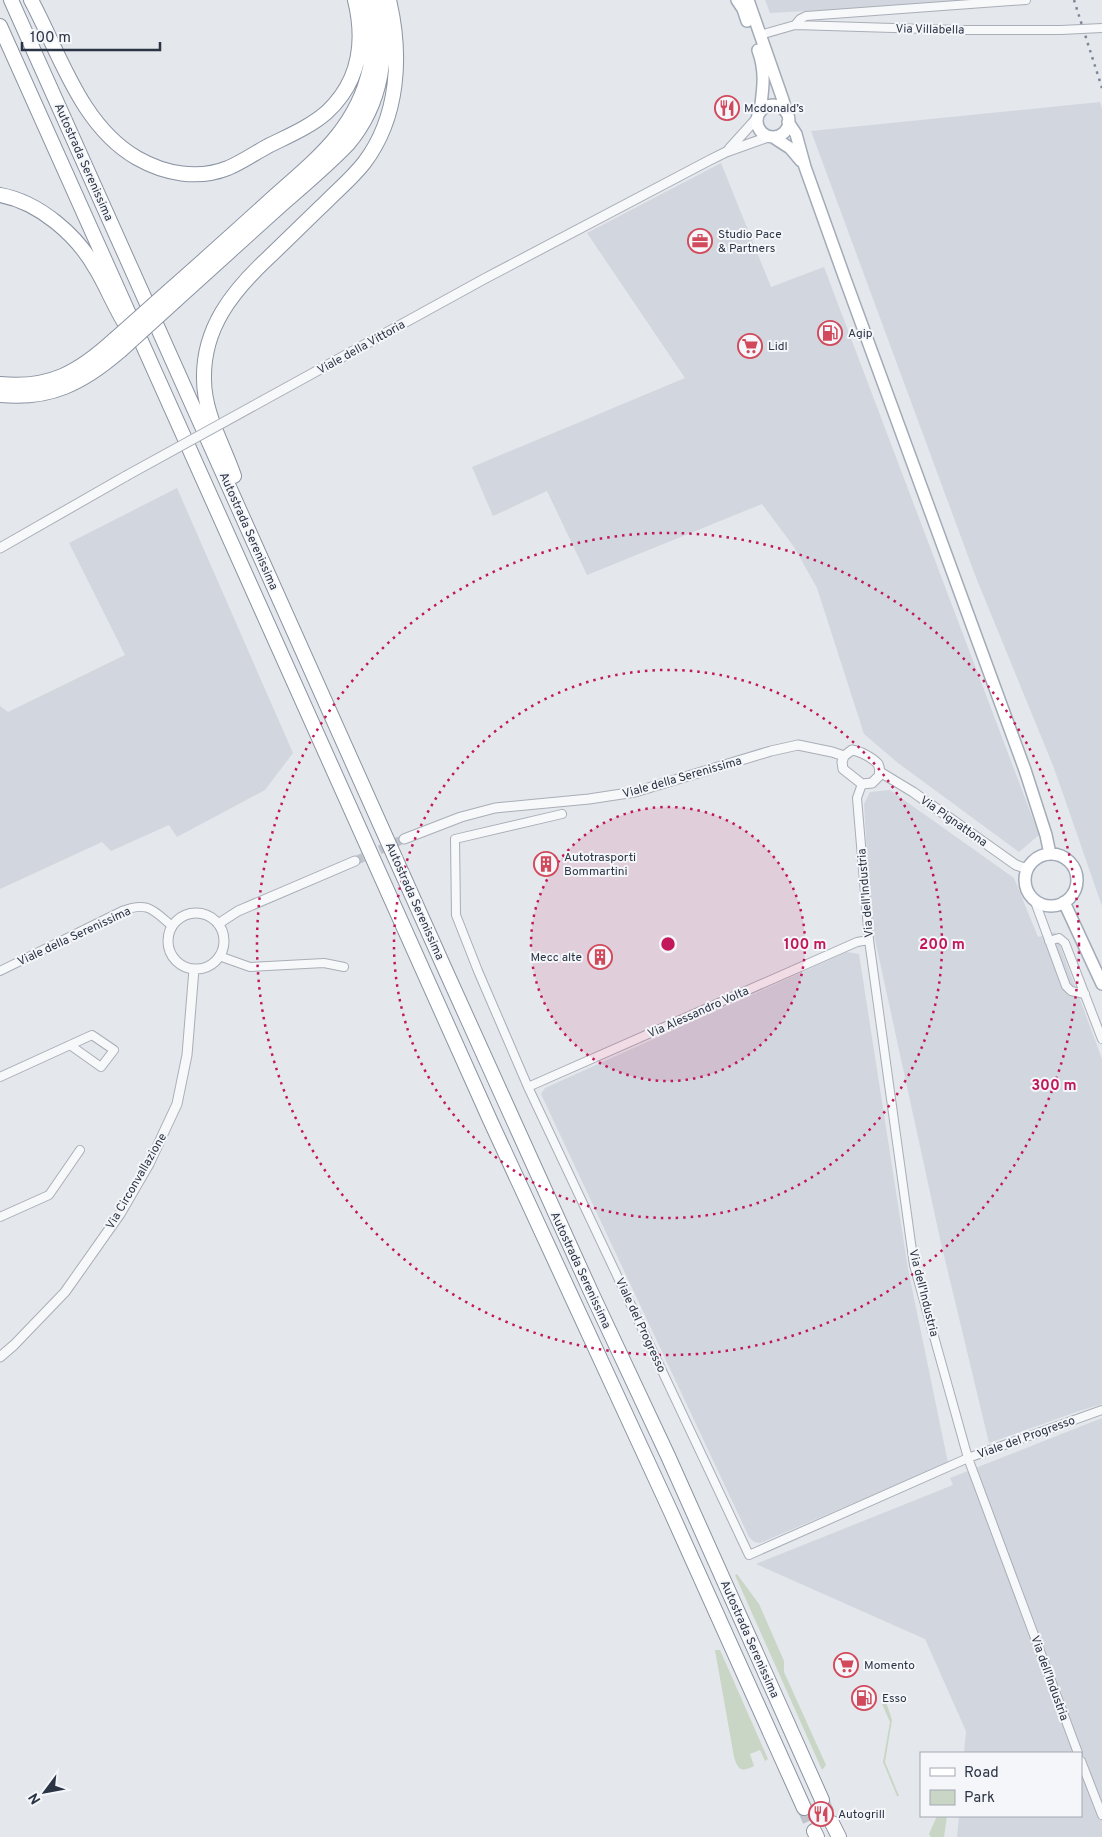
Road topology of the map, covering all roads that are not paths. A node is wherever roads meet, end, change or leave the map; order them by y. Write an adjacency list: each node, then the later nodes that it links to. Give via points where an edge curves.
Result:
1 (11, 0): 25 (highway, Autostrada Serenissima)
2 (31, 0): 3 (highway, via 74,87 101,127 135,157 150,165 188,175 228,168 300,130 340,98 360,49 361,29)
3 (355, 0)
4 (366, 0): 20 (highway, via 372,32 372,57 360,102 346,125 329,147)
5 (378, 0): 20 (highway, via 384,36 382,70 371,106 355,134 326,164)
6 (390, 0): 25 (highway, via 396,33 397,74 393,98 374,147 353,175 245,280 222,310 206,351 204,379 207,404 234,477)
7 (737, 0): 14 (main road, via 762,61 764,86)
8 (748, 0): 13 (main road)
9 (1026, 0): 10 (street, via 806,16)
10 (795, 25): 12 (street, Via Villabella, bridge, via 959,30); 13 (street, Via Villabella)
11 (0, 26): 22 (highway, Autostrada Serenissima)
12 (1102, 28)
13 (760, 35): 15 (main road)
14 (758, 115): 15 (main road, via 766,107 775,106); 16 (main road, via 760,131); 17 (street, Viale della Vittoria)
15 (787, 117): 16 (main road, via 785,131); 18 (main road, via 796,134)
16 (770, 137): 17 (street, Viale della Vittoria); 18 (main road, via 790,148)
17 (726, 152): 26 (street, Viale della Vittoria, bridge, via 484,279)
18 (805, 167): 32 (main road, via 1025,770)
19 (0, 195): 22 (highway, via 33,207 78,245 95,267 122,320)
20 (172, 296): 21 (highway, bridge)
21 (117, 345): 23 (highway, via 62,377 33,384); 24 (highway, via 102,367 64,388 37,395)
22 (149, 359): 59 (highway, Autostrada Serenissima, via 494,1129)
23 (0, 384)
24 (0, 395)
25 (245, 523): 58 (highway, Autostrada Serenissima)
26 (0, 548)
27 (844, 756): 28 (street, via 849,751 859,751 878,763); 29 (street, via 844,769); 31 (street, Viale della Serenissima, via 798,745 635,792 495,808)
28 (880, 772): 29 (street, via 877,780); 34 (street, Via Pignattona)
29 (862, 784): 39 (street, Via dell'Industria, via 857,798)
30 (562, 814): 50 (street, Viale del Progresso, via 455,839 456,915)
31 (404, 839)
32 (1050, 854): 34 (main road, via 1034,860); 36 (main road, via 1068,860 1077,876 1076,888)
33 (355, 861): 37 (street, via 238,911)
34 (1027, 870): 35 (main road, via 1027,888)
35 (1034, 899): 36 (main road, via 1049,905); 40 (street)
36 (1064, 902): 45 (main road)
37 (218, 924): 38 (street, via 203,914 194,913 178,919); 41 (street, via 223,940)
38 (172, 926): 43 (street, via 168,935 171,954 176,961); 44 (street, Viale della Serenissima, via 147,908 133,907)
39 (869, 940): 50 (street, Via Alessandro Volta, via 857,942); 55 (street, Via dell'Industria, via 914,1265)
40 (1049, 941): 46 (street, via 1066,986 1071,991); 46 (street, via 1059,938 1065,943)
41 (219, 956): 42 (street, via 250,967 324,963); 43 (street, via 203,968)
42 (344, 967)
43 (194, 969): 53 (street, Via Circonvallazione, via 187,1055 177,1104 149,1164 120,1214 65,1292)
44 (0, 971)
45 (1102, 984)
46 (1085, 994): 47 (street)
47 (1102, 1039)
48 (70, 1045): 48 (street, via 101,1067 114,1050 92,1035); 49 (street)
49 (0, 1077)
50 (528, 1087): 55 (street, Viale del Progresso, via 750,1555)
51 (80, 1150): 52 (street, via 50,1196)
52 (0, 1217)
53 (0, 1356)
54 (1102, 1410): 55 (street, Viale del Progresso)
55 (968, 1458): 56 (street, Via dell'Industria)
56 (1078, 1752)
57 (1082, 1764): 60 (street)
58 (822, 1800)
59 (804, 1808)
60 (1102, 1815)
61 (832, 1823): 62 (highway)
62 (839, 1837)

